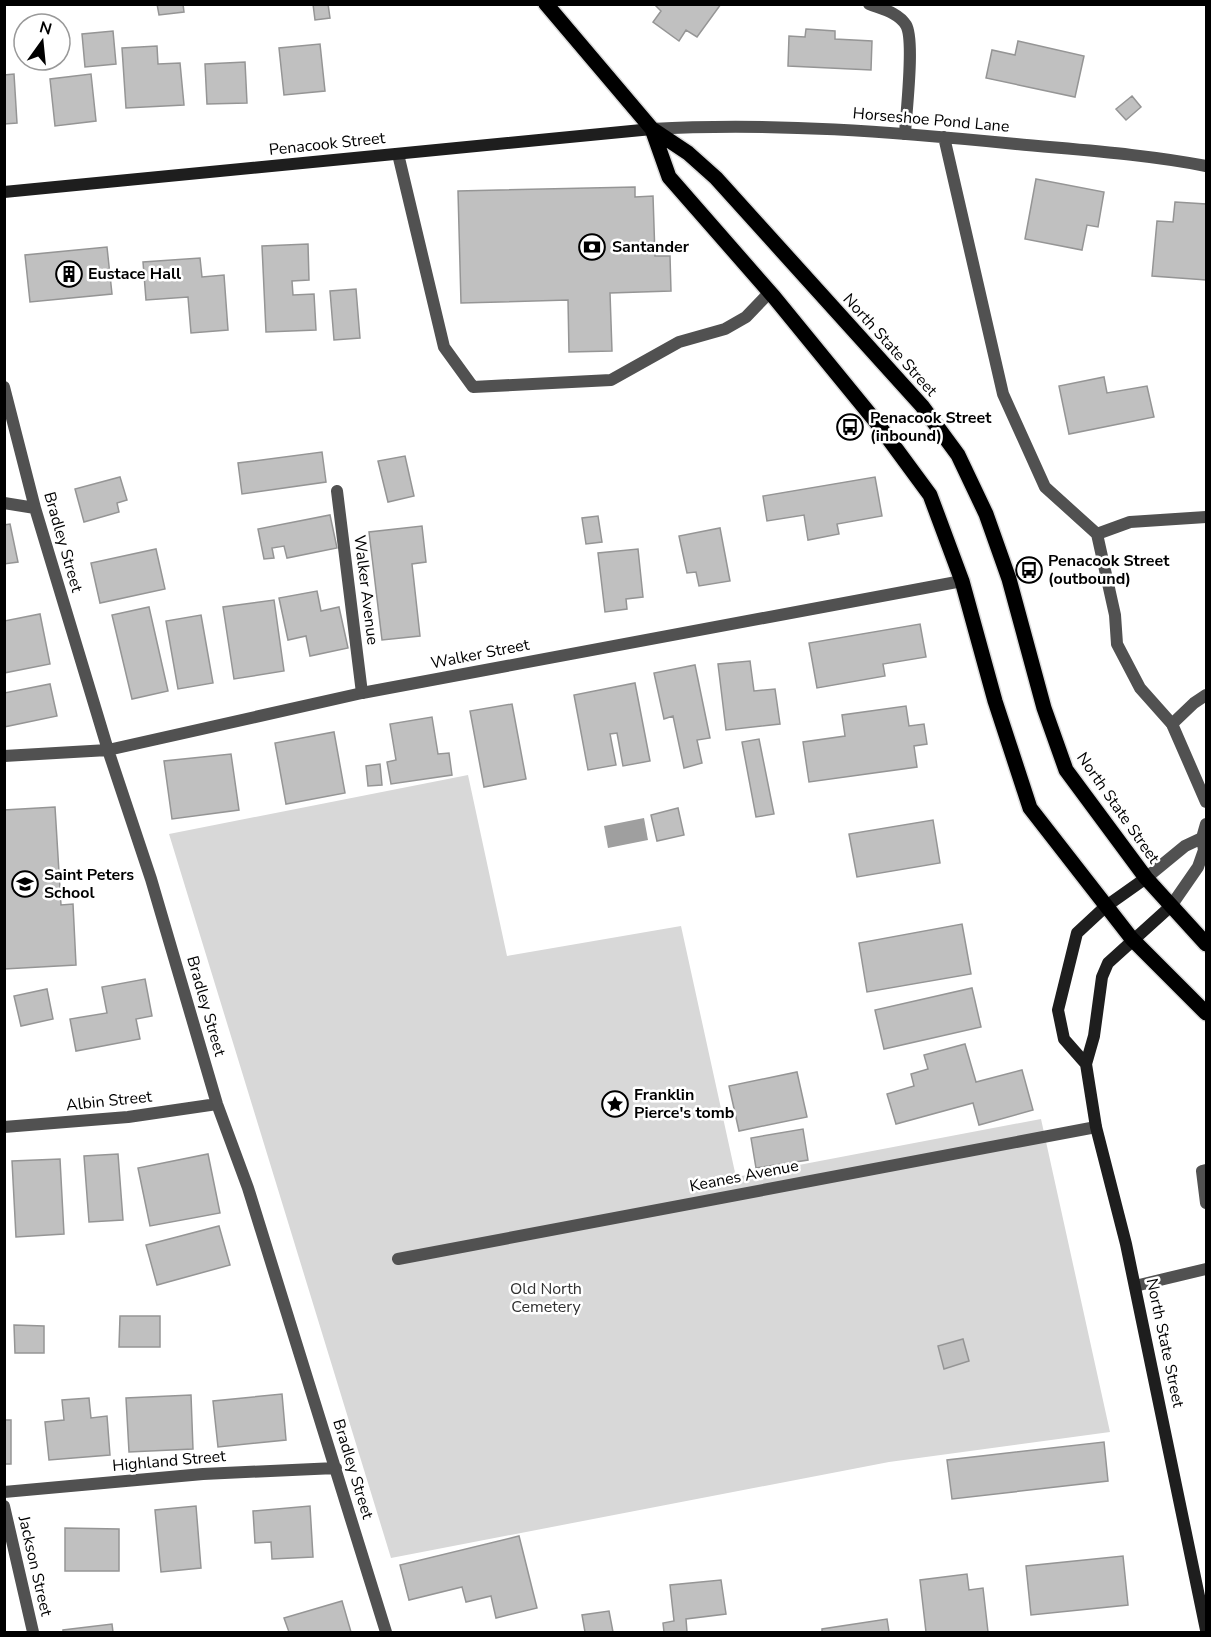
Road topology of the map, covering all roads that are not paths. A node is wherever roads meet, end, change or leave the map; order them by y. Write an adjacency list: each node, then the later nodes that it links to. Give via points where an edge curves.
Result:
1 (546, 4): 3 (main road, North State Street)
2 (869, 4): 4 (street, via 892,12 906,24 910,41)
3 (652, 129): 4 (street, Horseshoe Pond Lane, via 724,125); 6 (street, Penacook Street); 9 (main road, North State Street, via 669,177); 25 (main road, North State Street, via 716,178 922,406 958,455 986,514 1009,579 1044,708 1066,770)
4 (904, 134): 5 (street, Horseshoe Pond Lane)
5 (944, 137): 7 (street, Horseshoe Pond Lane); 15 (street, via 1003,394 1045,487)
6 (398, 154): 8 (street, Penacook Street); 9 (street, via 444,347 474,387 611,380 679,342 746,317)
7 (1206, 166)
8 (4, 192)
9 (770, 292): 16 (main road, North State Street, via 930,495)
10 (4, 387): 13 (street, Bradley Street)
11 (337, 491): 17 (street, Walker Avenue)
12 (4, 503): 13 (street)
13 (35, 508): 20 (street, Bradley Street)
14 (1206, 517): 15 (street, via 1130,522)
15 (1097, 534): 19 (street, via 1115,615 1117,644 1140,688)
16 (962, 581): 17 (street, Walker Street); 27 (main road, North State Street, via 1030,808)
17 (362, 693): 20 (street, Walker Street)
18 (1206, 695): 19 (street)
19 (1173, 724): 22 (street)
20 (108, 750): 21 (street, Walker Street); 32 (street, Bradley Street, via 151,879)
21 (4, 756)
22 (1206, 802)
23 (1206, 824): 24 (street)
24 (1202, 838): 25 (street, via 1185,846); 26 (street, via 1204,850 1198,867)
25 (1146, 878): 26 (main road); 27 (street, North State Street)
26 (1171, 906): 28 (street, North State Street); 29 (main road)
27 (1105, 907): 28 (main road); 31 (street, North State Street, via 1077,933 1058,1010 1064,1039)
28 (1132, 939): 30 (main road); 31 (street, North State Street, via 1108,963 1102,977)
29 (1206, 944)
30 (1206, 1013)
31 (1086, 1064): 34 (street, North State Street)
32 (217, 1104): 33 (street, Albin Street, via 128,1117); 40 (street, Bradley Street, via 248,1188)
33 (4, 1127)
34 (1096, 1127): 37 (street, Keanes Avenue); 39 (street, North State Street)
35 (1206, 1170): 36 (street, via 1202,1171)
36 (1206, 1203)
37 (398, 1259)
38 (1206, 1269): 39 (street)
39 (1135, 1286): 43 (street, North State Street)
40 (336, 1468): 41 (street, Highland Street, via 203,1474); 45 (street, Bradley Street)
41 (4, 1492)
42 (4, 1506): 44 (street, Jackson Street)
43 (1206, 1630)
44 (33, 1632)
45 (386, 1632)

